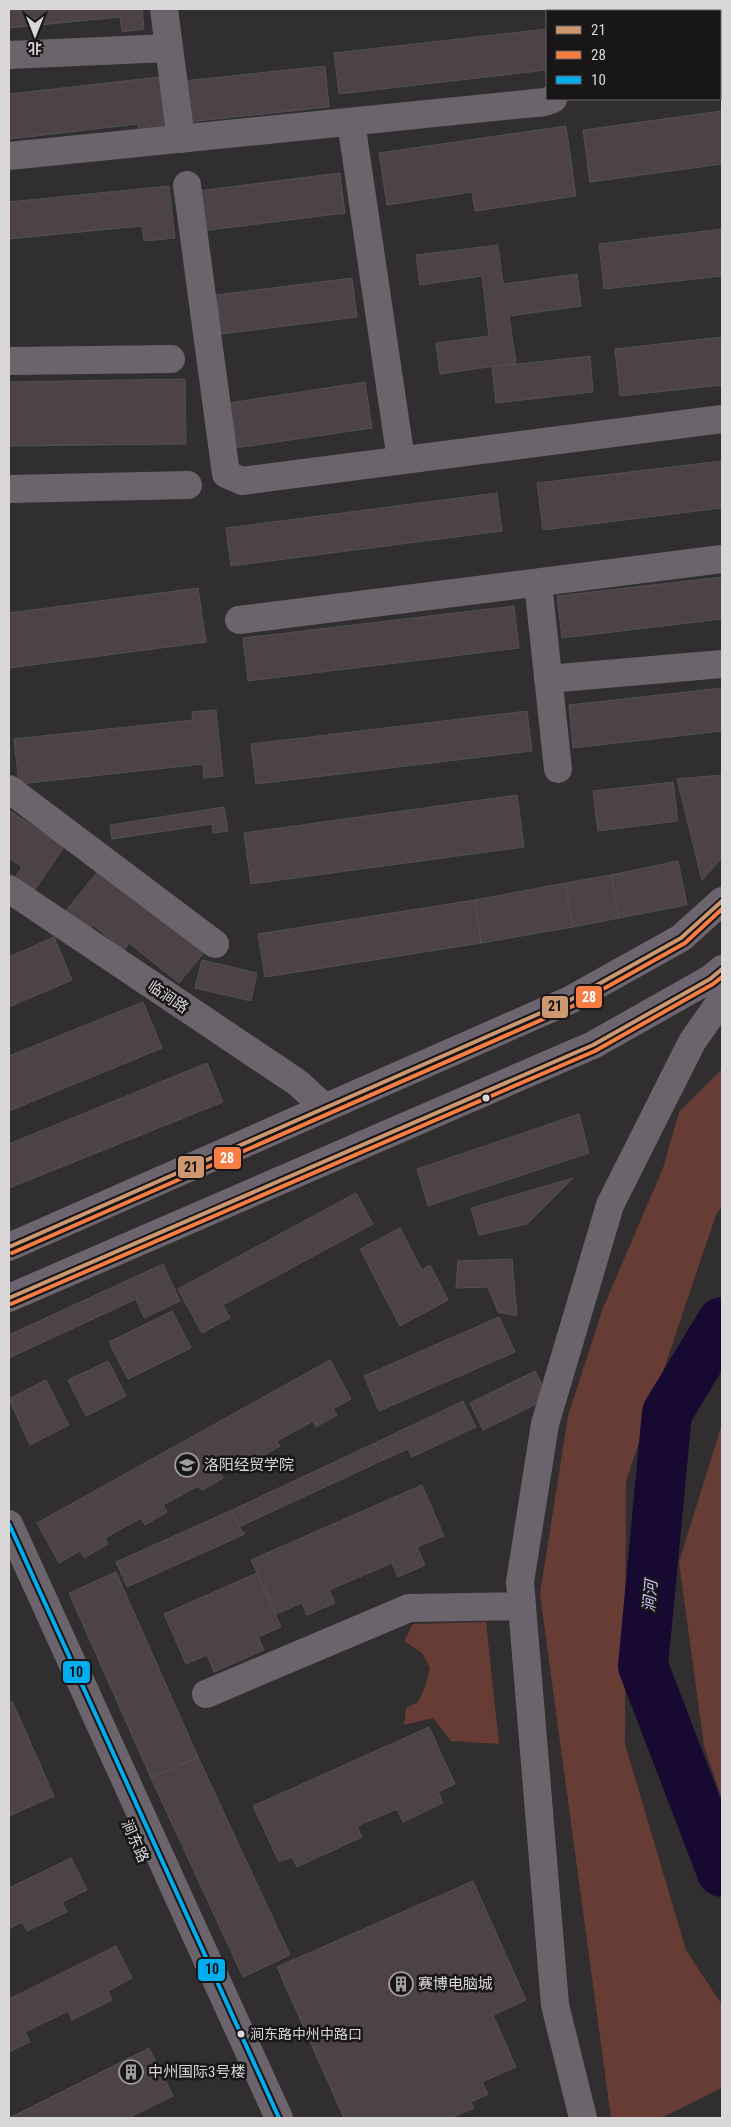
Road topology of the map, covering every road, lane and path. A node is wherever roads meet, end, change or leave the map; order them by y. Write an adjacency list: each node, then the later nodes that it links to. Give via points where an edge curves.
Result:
1 (164, 9): 2 (street)
2 (168, 48): 3 (street); 6 (street)
3 (9, 55)
4 (551, 100): 5 (street)
5 (351, 122): 6 (street); 12 (street)
6 (181, 139): 7 (street)
7 (9, 156)
8 (187, 185): 12 (street, via 226,474 242,481)
9 (171, 359): 10 (street)
10 (9, 361)
11 (722, 419): 12 (street)
12 (401, 460)
13 (188, 486): 14 (street)
14 (9, 490)
15 (722, 559): 16 (street)
16 (538, 583): 17 (street); 19 (street)
17 (239, 620)
18 (722, 664): 19 (street)
19 (548, 679): 20 (street)
20 (558, 770)
21 (9, 789): 24 (street)
22 (9, 889): 27 (street, 临涧路, via 298,1083)
23 (722, 901): 27 (main road, via 681,938 570,1000)
24 (214, 944)
25 (722, 969): 29 (main road, via 710,979 593,1045)
26 (722, 999): 32 (street, via 692,1042 610,1205 545,1424 520,1582)
27 (324, 1107): 28 (main road)
28 (9, 1248)
29 (9, 1298)
30 (9, 1524): 35 (street, 涧东路)
31 (9, 1563): 34 (street, 涧东路)
32 (522, 1606): 33 (street, via 409,1608); 36 (street, via 555,2005)
33 (206, 1694)
34 (261, 2118)
35 (279, 2118)
36 (583, 2118)

